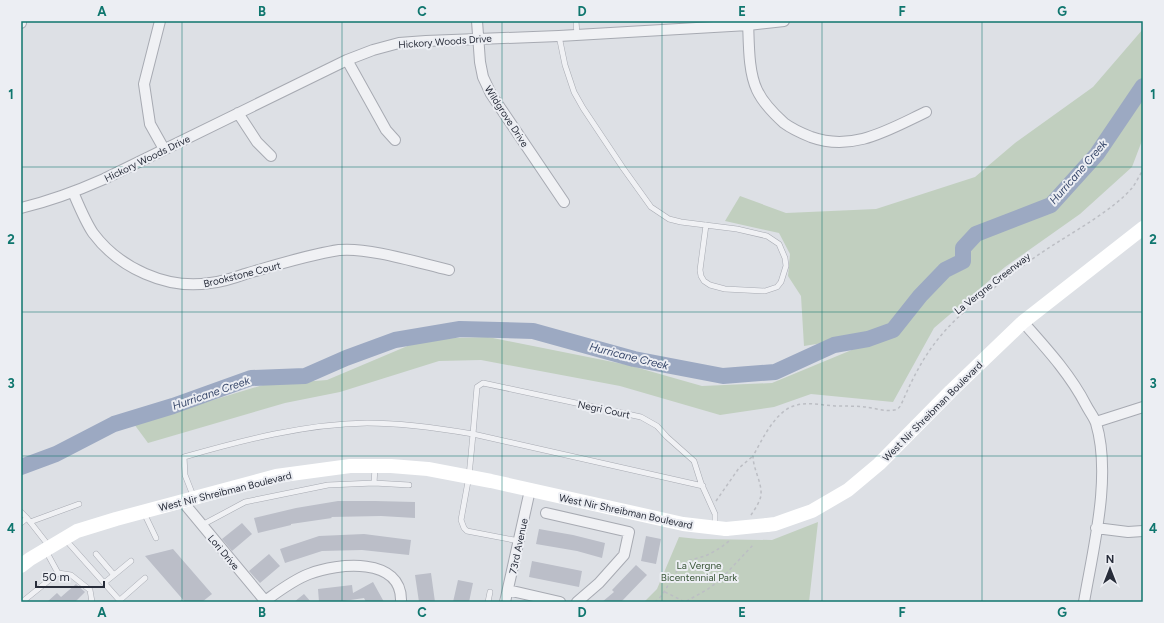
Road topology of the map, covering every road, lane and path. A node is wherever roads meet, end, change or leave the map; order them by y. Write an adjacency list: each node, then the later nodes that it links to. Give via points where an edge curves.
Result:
1 (160, 21): 13 (street, via 144,84 150,124)
2 (477, 21): 8 (street, Wildgrove Drive)
3 (576, 21): 6 (lane)
4 (784, 21): 5 (street, Hickory Woods Drive)
5 (748, 23): 6 (street, Hickory Woods Drive); 10 (street, via 750,62 757,90 775,115 800,133 831,142 851,142 870,138)
6 (577, 35): 7 (street, Hickory Woods Drive)
7 (559, 36): 8 (street, Hickory Woods Drive); 19 (lane, via 574,92 644,198 669,219)
8 (478, 38): 9 (street, Hickory Woods Drive, via 400,43); 17 (street, Wildgrove Drive, via 483,77 491,94)
9 (347, 60): 11 (street, Hickory Woods Drive); 12 (street, via 386,130)
10 (926, 112)
11 (238, 113): 13 (street, Hickory Woods Drive); 14 (street, via 257,142)
12 (395, 140)
13 (164, 149): 16 (street, Hickory Woods Drive)
14 (272, 156)
15 (1143, 170): 26 (path, La Vergne Greenway, via 1131,189 1118,201 1004,280 944,331 915,373 898,409 893,411 860,406 797,404 772,425)
16 (73, 192): 18 (street, Hickory Woods Drive); 21 (street, Brookstone Court, via 93,232 123,263 170,282 190,285 210,283 341,250 372,252)
17 (564, 202)
18 (21, 208)
19 (706, 225): 19 (lane, via 767,236 779,244 786,266 777,287 765,291 724,289 704,281 700,270)
20 (1143, 228): 22 (main road, West Nir Shreibman Boulevard)
21 (449, 270)
22 (1023, 322): 24 (street, via 1077,388); 45 (main road, West Nir Shreibman Boulevard, bridge, via 950,391 879,464 848,490 812,511 774,524)
23 (1143, 407): 24 (street)
24 (1096, 422): 43 (street, via 1101,445 1102,470)
25 (473, 434): 28 (lane); 31 (lane); 31 (lane, Negri Court, via 477,387 483,383 640,417 657,426 694,461); 33 (lane, via 425,426 368,423 318,427 241,441 184,457)
26 (753, 456): 35 (path, via 738,468); 39 (path, via 761,496)
27 (375, 466): 28 (main road, West Nir Shreibman Boulevard, via 428,469); 29 (lane); 33 (main road, West Nir Shreibman Boulevard, via 350,466 276,476)
28 (469, 476): 32 (main road, West Nir Shreibman Boulevard); 48 (lane, via 461,520 464,528)
29 (374, 483): 30 (lane); 42 (lane, via 328,485 245,502)
30 (410, 485)
31 (703, 486): 35 (lane, Negri Court)
32 (530, 490): 45 (main road, West Nir Shreibman Boulevard); 48 (street, 73rd Avenue)
33 (188, 500): 37 (main road, West Nir Shreibman Boulevard); 42 (street, Lori Drive)
34 (79, 504): 40 (lane)
35 (712, 507): 45 (lane, Negri Court)
36 (21, 512): 40 (lane)
37 (144, 512): 46 (lane); 47 (main road, West Nir Shreibman Boulevard, via 77,531)
38 (546, 513): 69 (street, via 630,532 624,555 599,583)
39 (751, 515)
40 (29, 520): 41 (lane); 50 (lane)
41 (21, 523)
42 (202, 525): 62 (street, Lori Drive)
43 (1096, 528): 44 (street); 71 (street)
44 (1143, 531)
45 (724, 532): 60 (path, via 720,548 684,563)
46 (156, 538)
47 (64, 539): 50 (main road, West Nir Shreibman Boulevard); 57 (lane)
48 (519, 541): 58 (street, 73rd Avenue)
49 (753, 544): 60 (path, via 719,581 685,602)
50 (48, 548): 53 (main road, West Nir Shreibman Boulevard); 54 (lane)
51 (96, 554): 55 (lane)
52 (131, 561): 55 (lane)
53 (21, 566)
54 (58, 573): 63 (lane); 64 (lane, via 71,574 90,590)
55 (114, 575): 57 (lane)
56 (145, 578): 61 (lane)
57 (104, 583): 61 (lane)
58 (508, 590): 67 (street, 73rd Avenue); 68 (street)
59 (490, 592): 66 (lane)
60 (665, 592): 70 (path)
61 (121, 601)
62 (265, 601): 65 (street, via 293,581 311,573 360,566 374,568 390,576 399,588)
63 (22, 602)
64 (92, 602)
65 (401, 602)
66 (488, 602)
67 (505, 602)
68 (560, 602)
69 (577, 602)
70 (655, 602)
71 (1084, 602)

